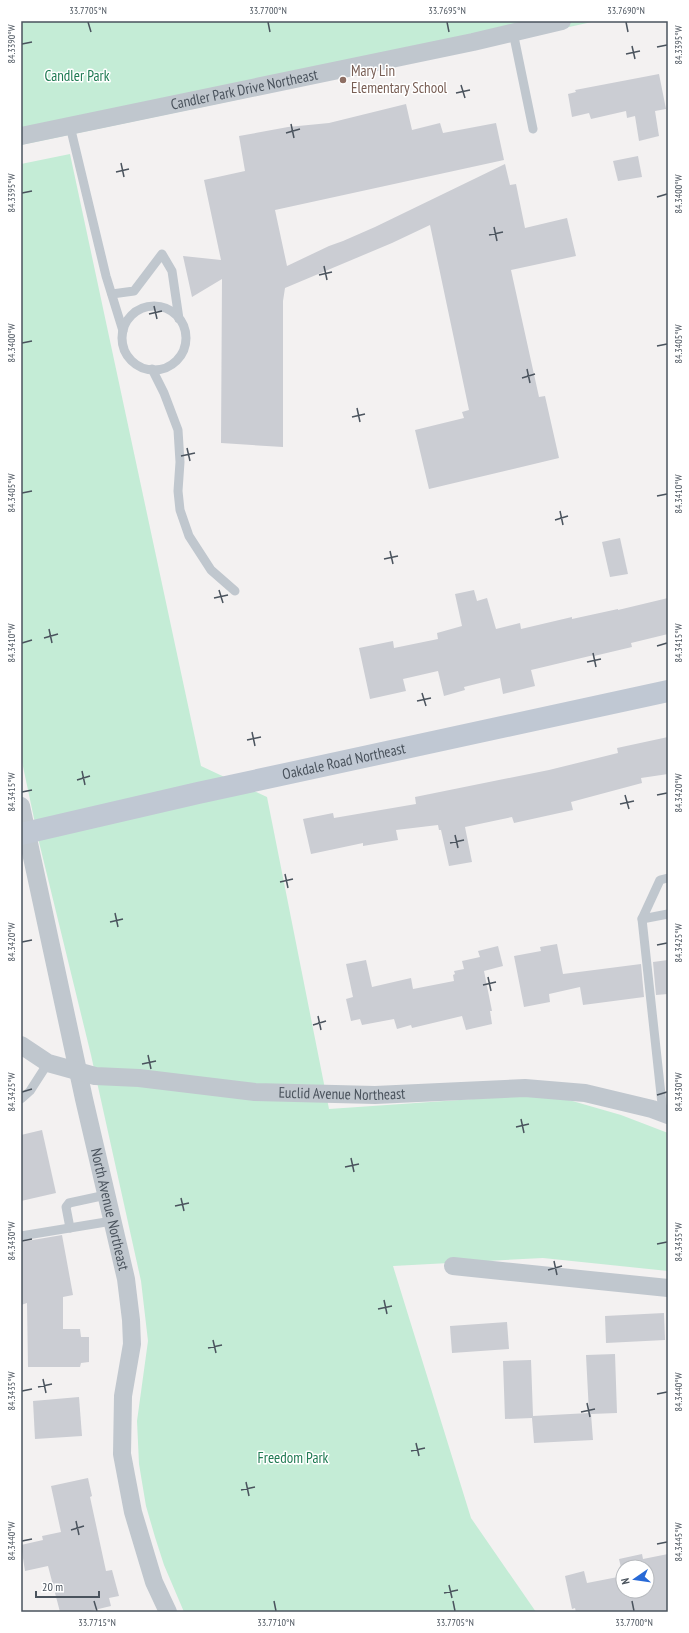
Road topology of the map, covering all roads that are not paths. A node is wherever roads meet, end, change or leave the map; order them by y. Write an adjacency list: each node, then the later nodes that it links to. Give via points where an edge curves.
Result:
1 (562, 21): 2 (street, Candler Park Drive Northeast)
2 (513, 32): 3 (street, Candler Park Drive Northeast); 4 (lane)
3 (70, 126): 5 (street, Candler Park Drive Northeast); 6 (lane)
4 (533, 129)
5 (21, 136)
6 (112, 294): 7 (lane, via 134,291 162,254 172,271); 8 (lane)
7 (180, 319): 8 (lane, via 161,306 149,306 137,311 128,320); 9 (lane, via 186,332 181,356 172,365)
8 (123, 331): 9 (lane, via 123,344 128,355 136,364)
9 (152, 369): 10 (lane, via 178,430 178,491 180,510 189,536 210,570)
10 (235, 591)
11 (668, 691): 13 (street, Oakdale Road Northeast, via 198,793)
12 (21, 806): 13 (street, North Avenue Northeast)
13 (24, 834): 19 (street, North Avenue Northeast)
14 (668, 878): 16 (lane, via 660,880)
15 (668, 914): 16 (lane)
16 (642, 918): 21 (lane)
17 (21, 1045): 18 (street, Euclid Avenue Northeast)
18 (48, 1063): 19 (street, Euclid Avenue Northeast); 20 (lane, via 30,1091)
19 (78, 1072): 21 (street, Euclid Avenue Northeast, via 95,1076 139,1078 255,1092 375,1095 525,1088 585,1093); 22 (street, North Avenue Northeast)
20 (21, 1099)
21 (665, 1114)
22 (106, 1195): 23 (street, North Avenue Northeast); 24 (lane, via 69,1203 66,1207)
23 (112, 1221): 24 (lane); 28 (street, North Avenue Northeast, via 126,1278 131,1320 132,1344 123,1396 122,1454 133,1512 154,1582)
24 (70, 1228): 25 (lane)
25 (21, 1236)
26 (453, 1266): 27 (street)
27 (668, 1288)
28 (168, 1612)

